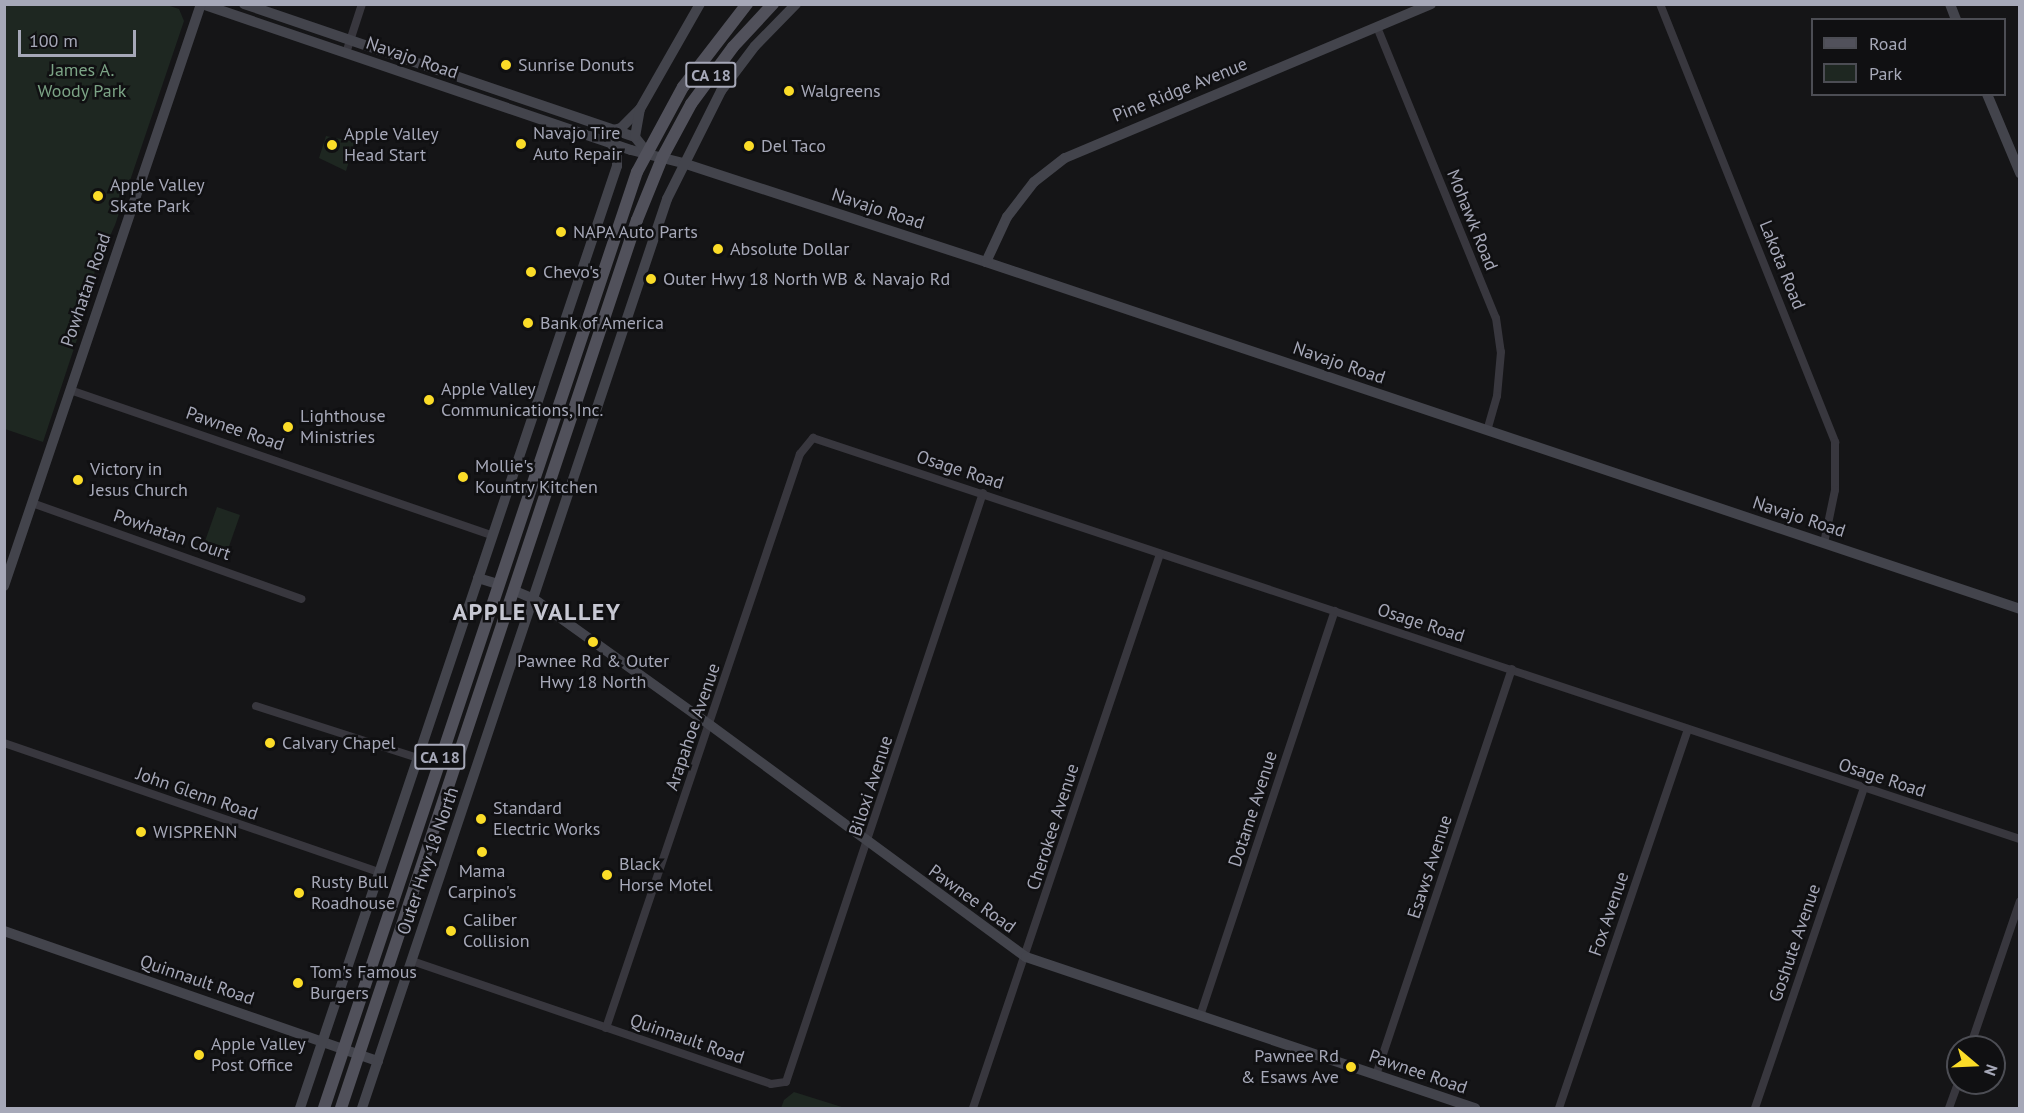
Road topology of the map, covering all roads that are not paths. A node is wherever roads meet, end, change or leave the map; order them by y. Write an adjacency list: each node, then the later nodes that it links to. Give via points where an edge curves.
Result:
1 (201, 4): 12 (street, Navajo Road); 25 (street, Powhatan Road)
2 (244, 4): 11 (street, Navajo Road)
3 (362, 4): 11 (street)
4 (700, 4): 14 (street)
5 (747, 4): 19 (main road, CA 18, via 683,87)
6 (773, 4): 20 (main road, CA 18, via 714,71)
7 (796, 4): 21 (street, Outer Hwy 18 North, via 734,73)
8 (1431, 4): 10 (street, Pine Ridge Avenue)
9 (1660, 4): 32 (street, Lakota Road, via 1835,442 1835,490)
10 (1377, 27): 24 (street, Pine Ridge Avenue, via 1065,158 1034,182 1007,217); 26 (street, Mohawk Road, via 1496,318 1501,352 1497,396)
11 (350, 40): 12 (street); 15 (street, Navajo Road)
12 (346, 53): 17 (street, Navajo Road)
13 (1988, 96): 23 (street)
14 (640, 109): 15 (street); 16 (street)
15 (614, 130): 16 (street, Navajo Road)
16 (635, 138): 19 (street, Navajo Road)
17 (611, 143): 18 (street, Navajo Road); 22 (street, via 617,153)
18 (631, 150): 19 (street, Navajo Road); 22 (street)
19 (646, 151): 20 (street, Navajo Road); 28 (main road, CA 18)
20 (663, 156): 21 (street, Navajo Road); 37 (main road, CA 18, via 637,220)
21 (683, 163): 24 (street, Navajo Road); 39 (street, Outer Hwy 18 North, via 653,239)
22 (617, 166): 31 (street)
23 (2019, 173)
24 (986, 262): 26 (street, Navajo Road)
25 (70, 390): 30 (street, Powhatan Road); 31 (street, Pawnee Road)
26 (1487, 430): 32 (street, Navajo Road)
27 (813, 438): 29 (street, Osage Road); 45 (street, Arapahoe Avenue, via 800,454)
28 (531, 488): 35 (main road, CA 18); 37 (main road, via 531,508 508,578)
29 (983, 493): 33 (street, Osage Road); 51 (street, Biloxi Avenue)
30 (32, 503): 36 (street, Powhatan Road); 38 (street, Powhatan Court)
31 (492, 535): 34 (street)
32 (1824, 543): 40 (street, Navajo Road)
33 (1160, 554): 41 (street, Osage Road); 55 (street, Cherokee Avenue)
34 (478, 578): 35 (street); 48 (street)
35 (498, 584): 43 (main road, via 504,596 483,664); 61 (main road, CA 18)
36 (4, 586)
37 (514, 591): 39 (street, Pawnee Road); 43 (main road, CA 18)
38 (301, 599)
39 (534, 599): 45 (street, Pawnee Road); 56 (street, Outer Hwy 18 North)
40 (2019, 609)
41 (1335, 611): 42 (street, Osage Road); 57 (street, Dotame Avenue)
42 (1512, 669): 46 (street, Osage Road); 64 (street, Esaws Avenue)
43 (484, 678): 62 (main road, CA 18)
44 (256, 706): 48 (street)
45 (710, 725): 51 (street, Pawnee Road); 58 (street, Arapahoe Avenue)
46 (1688, 729): 49 (street, Osage Road); 72 (street, Fox Avenue)
47 (4, 743): 52 (street, John Glenn Road)
48 (418, 758): 52 (street)
49 (1864, 788): 50 (street, Osage Road); 73 (street, Goshute Avenue)
50 (2019, 839)
51 (868, 843): 55 (street, Pawnee Road); 65 (street, Biloxi Avenue, via 788,1079)
52 (379, 872): 60 (street)
53 (2019, 901): 59 (street)
54 (4, 931): 60 (street, Quinnault Road)
55 (1026, 957): 57 (street, Pawnee Road); 70 (street, Cherokee Avenue)
56 (412, 961): 58 (street, Quinnault Road); 63 (street, Outer Hwy 18 North)
57 (1200, 1016): 64 (street, Pawnee Road)
58 (606, 1028): 65 (street, Quinnault Road)
59 (1974, 1035)
60 (323, 1041): 61 (street, Quinnault Road); 66 (street)
61 (344, 1048): 62 (street, Quinnault Road); 67 (main road, CA 18)
62 (359, 1054): 63 (street, Quinnault Road); 68 (main road, CA 18)
63 (378, 1061): 69 (street, Outer Hwy 18 North)
64 (1377, 1075): 71 (street, Pawnee Road)
65 (782, 1085)
66 (300, 1108)
67 (324, 1108)
68 (341, 1108)
69 (363, 1108)
70 (974, 1108)
71 (1475, 1108)
72 (1559, 1108)
73 (1755, 1108)

